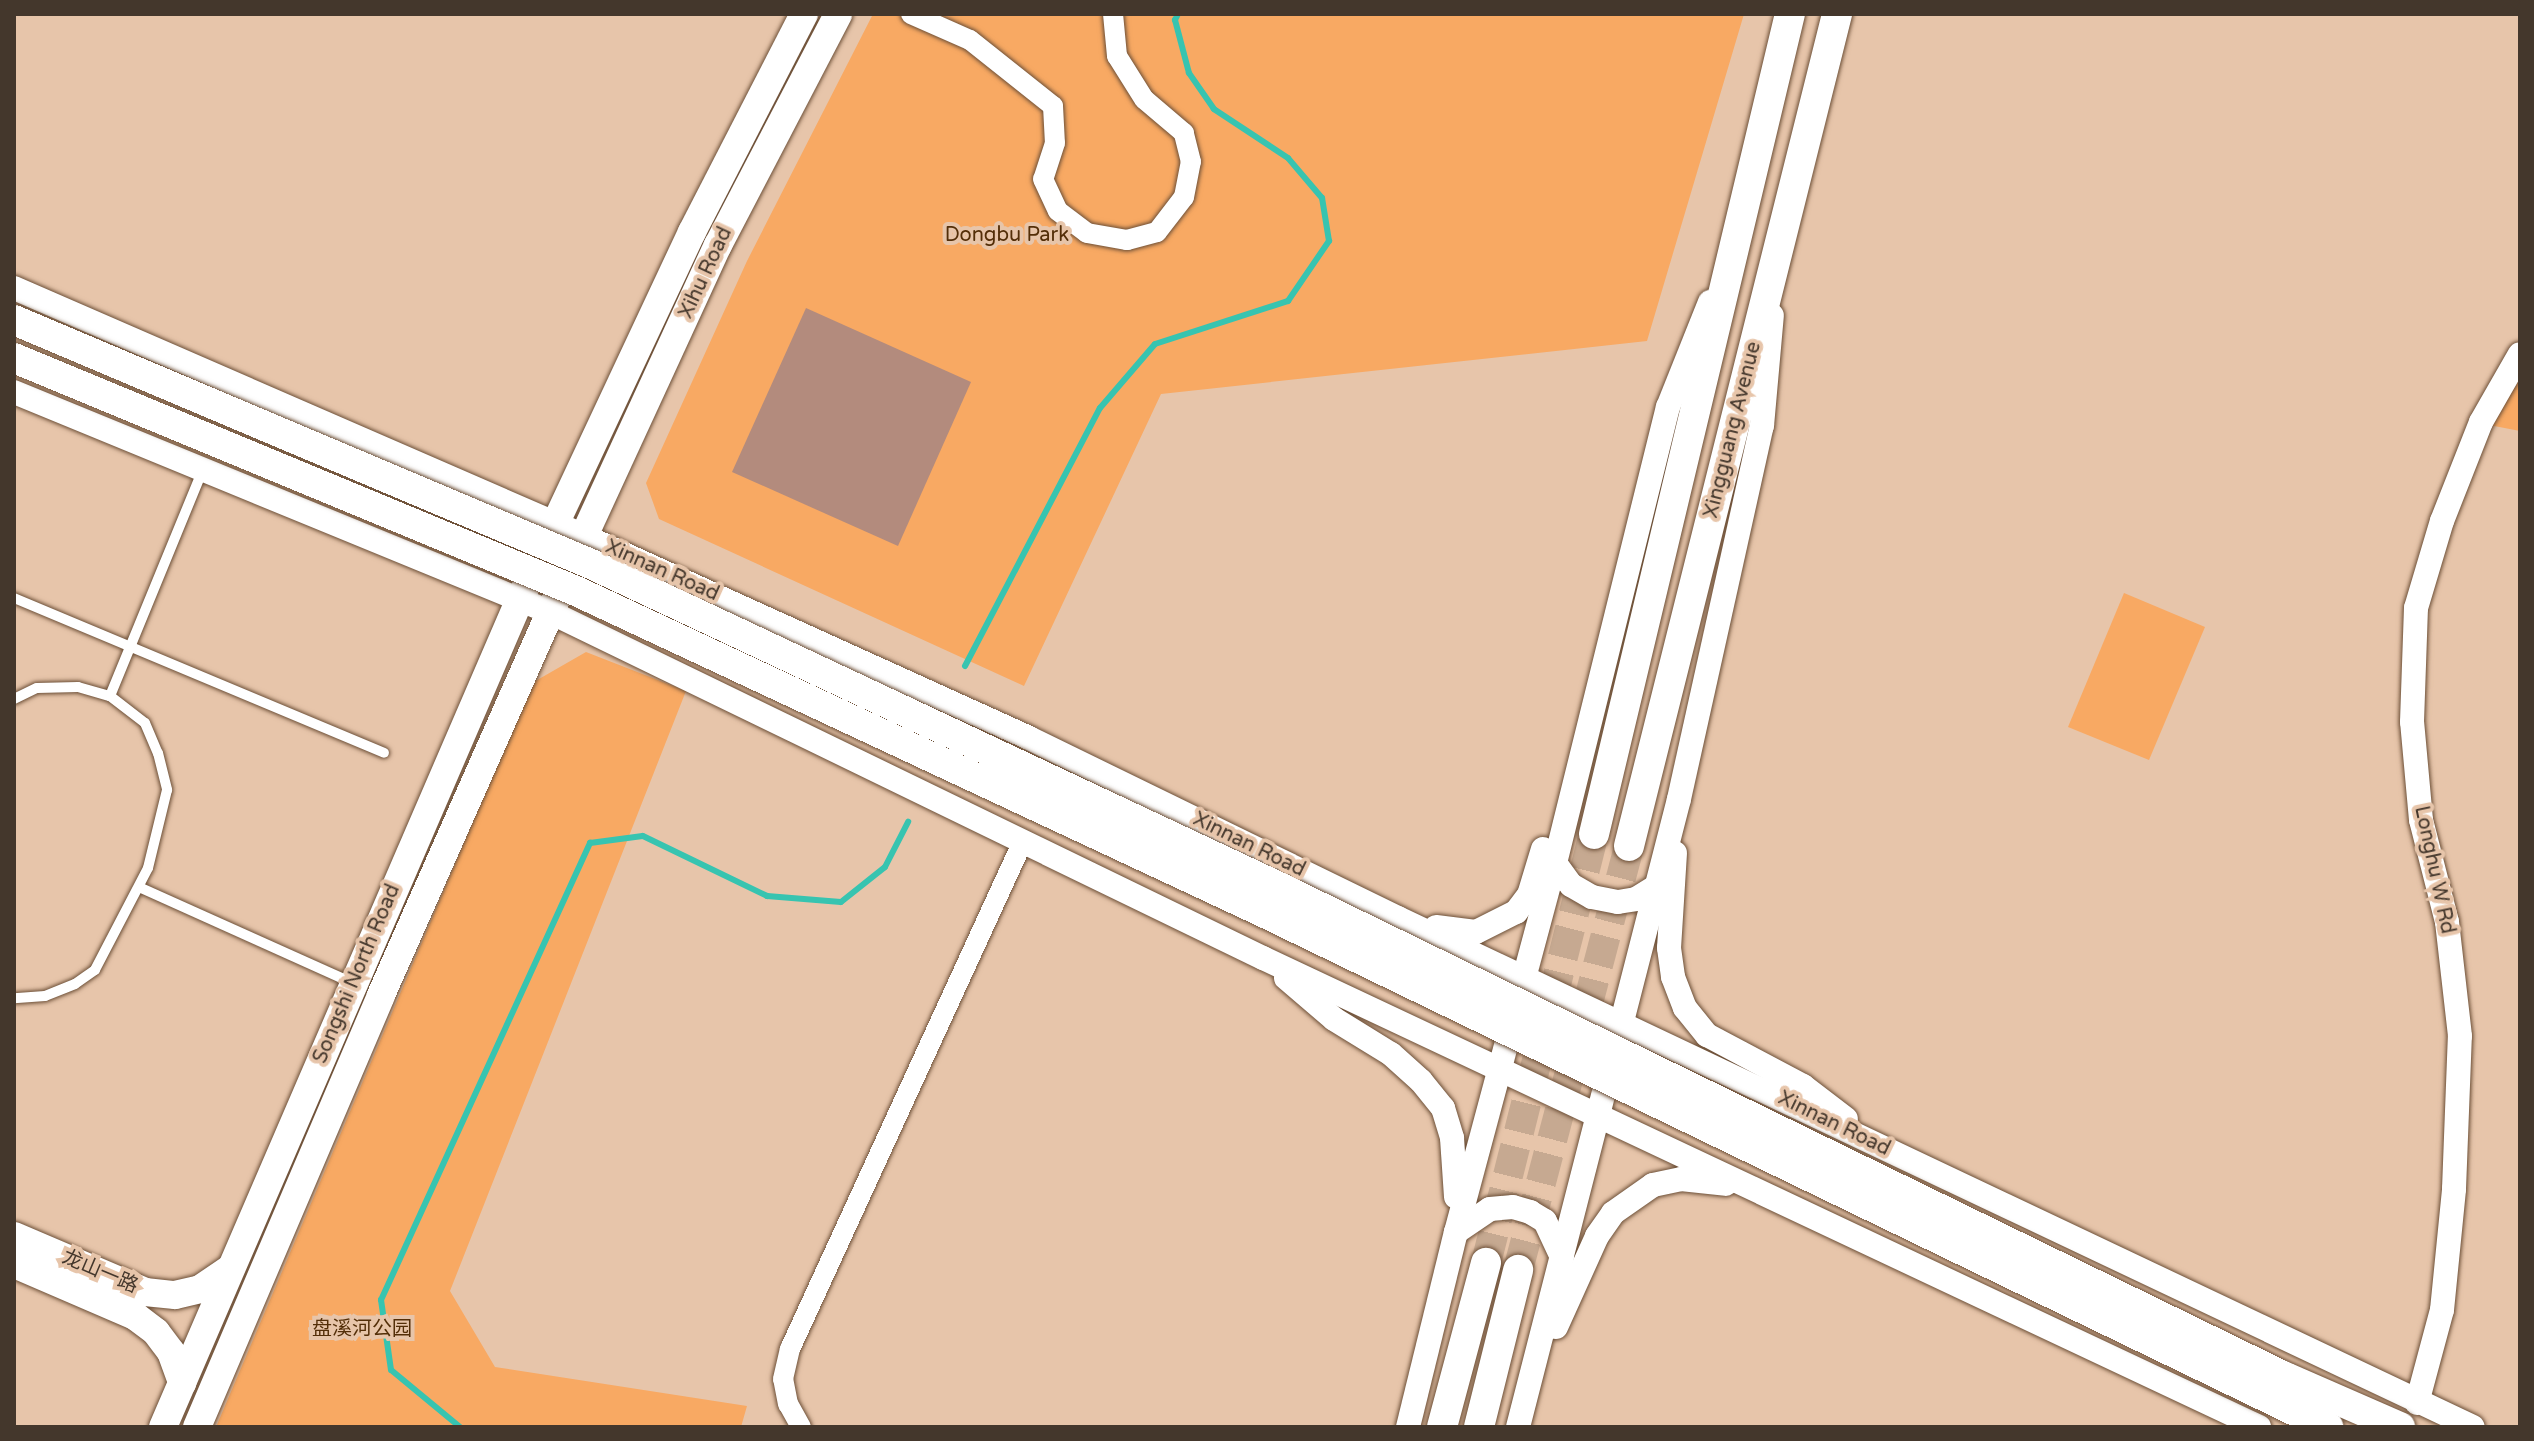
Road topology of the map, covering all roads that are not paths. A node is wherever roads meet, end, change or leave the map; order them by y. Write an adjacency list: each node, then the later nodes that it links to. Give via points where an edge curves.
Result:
1 (804, 14): 15 (main road, Xihu Road, via 692,232)
2 (838, 14): 16 (main road, Xihu Road, via 718,245)
3 (911, 14): 4 (street, via 970,40 1053,106 1055,143 1043,179 1058,211 1087,233 1127,240 1157,232 1184,197 1191,162 1184,133 1144,99 1117,56)
4 (1113, 14)
5 (1790, 14): 7 (main road, Xingguang Avenue)
6 (1837, 14): 8 (main road, Xingguang Avenue)
7 (1735, 241): 24 (street, via 1668,407); 26 (main road, Xingguang Avenue)
8 (1778, 252): 25 (street, via 1762,426); 28 (main road, Xingguang Avenue)
9 (14, 288): 15 (street, Xinnan Road)
10 (14, 320): 52 (main road, Xinnan Road, bridge, via 605,571 1281,888 2283,1376)
11 (2520, 354): 52 (street, Longhu W Rd, via 2481,422 2442,521 2416,608 2412,722 2421,820 2447,922 2460,1036 2454,1189 2442,1310)
12 (14, 358): 61 (main road, bridge, via 590,597 1267,914)
13 (14, 392): 14 (street)
14 (204, 467): 18 (street); 20 (lane)
15 (555, 523): 16 (street, Xinnan Road); 18 (main road, Songshi North Road)
16 (584, 536): 19 (main road, Songshi North Road); 32 (street, Xinnan Road, via 1029,738)
17 (14, 598): 20 (lane)
18 (520, 599): 19 (street); 35 (main road, Songshi North Road)
19 (550, 612): 27 (street); 36 (main road, Songshi North Road)
20 (129, 646): 21 (lane); 23 (lane)
21 (110, 696): 22 (lane, via 78,687 37,688); 30 (lane, via 145,723 167,790)
22 (14, 699)
23 (384, 753)
24 (1582, 754): 29 (street); 32 (street, via 1551,821 1529,895 1516,912 1476,932)
25 (1679, 799): 31 (street); 41 (street, via 1669,948 1685,1008 1707,1035 1803,1086)
26 (1594, 834)
27 (1023, 841): 33 (street); 55 (street, via 790,1349 783,1379 788,1404)
28 (1629, 846)
29 (1555, 863): 31 (street, via 1571,885 1592,897 1618,902); 34 (street)
30 (139, 887): 35 (lane); 37 (lane, via 95,970 45,996)
31 (1655, 887): 38 (street)
32 (1398, 918): 34 (street, Xinnan Road)
33 (1263, 958): 39 (street); 43 (street, via 1334,1019 1391,1054 1443,1108 1456,1165)
34 (1525, 978): 38 (street, Xinnan Road); 39 (street)
35 (353, 983): 36 (lane); 48 (main road, Songshi North Road)
36 (381, 995): 54 (main road, Songshi North Road)
37 (14, 998)
38 (1620, 1021): 40 (street); 41 (street, Xinnan Road)
39 (1499, 1070): 40 (street); 43 (street)
40 (1595, 1117): 42 (street); 45 (street)
41 (1886, 1149): 52 (street, Xinnan Road)
42 (1749, 1187): 51 (street, via 1681,1179 1653,1185 1613,1213 1597,1236); 60 (street)
43 (1456, 1232): 45 (street, via 1490,1209 1513,1207 1545,1221); 56 (street)
44 (14, 1236): 48 (main road, 龙山一路, via 145,1292 175,1295 200,1289)
45 (1562, 1257): 51 (street)
46 (1486, 1263): 57 (main road)
47 (14, 1264): 50 (main road, 龙山一路, via 135,1316 171,1352)
48 (230, 1269): 50 (main road, Songshi North Road)
49 (1518, 1270): 58 (main road)
50 (182, 1383): 53 (main road, Songshi North Road)
51 (1530, 1384): 59 (street)
52 (2409, 1415): 62 (street, Xinnan Road)
53 (163, 1427)
54 (197, 1427)
55 (801, 1427)
56 (1408, 1427)
57 (1442, 1427)
58 (1479, 1427)
59 (1518, 1427)
60 (2259, 1427)
61 (2328, 1427)
62 (2473, 1427)

